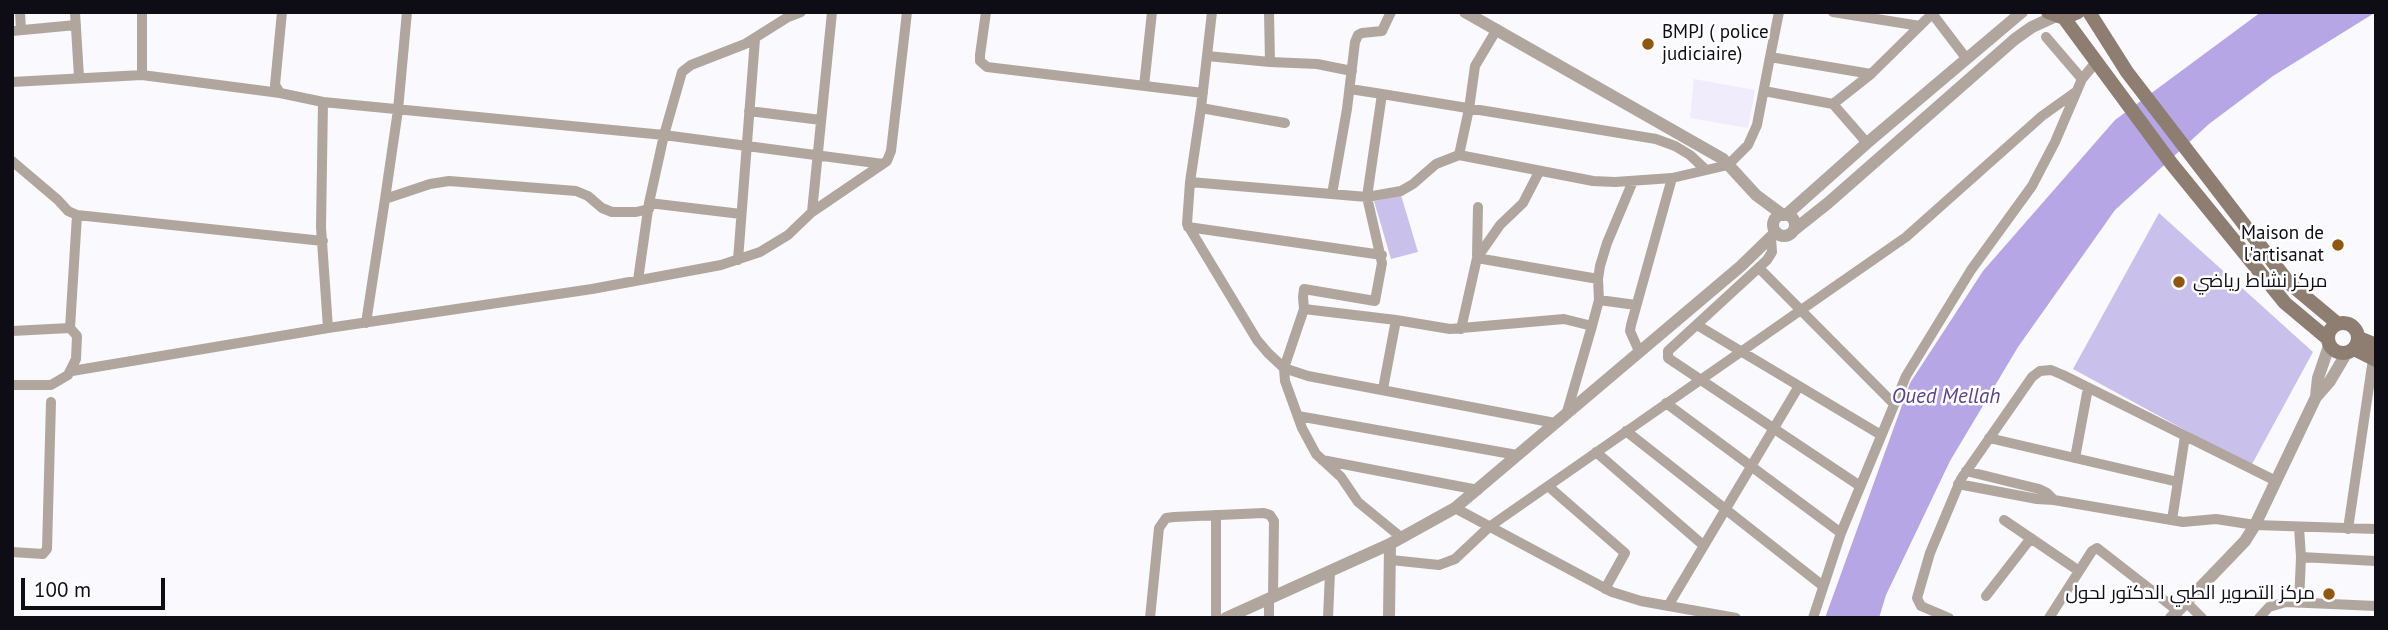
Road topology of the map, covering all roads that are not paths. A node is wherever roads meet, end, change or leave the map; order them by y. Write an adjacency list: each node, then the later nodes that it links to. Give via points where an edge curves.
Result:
1 (20, 12): 25 (street)
2 (75, 12): 22 (street)
3 (142, 12): 35 (street)
4 (282, 12): 43 (street, via 275,85)
5 (407, 12): 50 (street)
6 (801, 12): 27 (street)
7 (825, 12): 19 (street)
8 (907, 12): 61 (street, via 891,151)
9 (986, 12): 39 (street, via 980,55 987,67)
10 (1152, 12): 39 (street)
11 (1212, 12): 28 (street)
12 (1269, 12): 31 (street)
13 (1391, 12): 33 (street, via 1382,32 1358,35)
14 (1465, 12): 24 (street)
15 (1779, 12): 29 (street)
16 (1833, 12): 23 (street)
17 (2022, 12): 30 (street)
18 (2089, 12): 96 (main road, via 2127,72 2289,283)
19 (832, 13): 52 (street)
20 (1932, 13): 23 (street); 30 (street)
21 (2062, 15): 32 (main road); 78 (street, via 2015,39)
22 (76, 24): 25 (street); 36 (street)
23 (1920, 26): 34 (street)
24 (1497, 29): 49 (street, via 1475,66); 60 (street)
25 (16, 31)
26 (2046, 37): 37 (street)
27 (755, 39): 51 (street); 54 (street, via 682,72)
28 (1207, 56): 31 (street); 44 (street)
29 (1770, 57): 34 (street); 42 (street)
30 (1966, 58): 55 (street)
31 (1270, 62): 33 (street)
32 (2096, 62): 37 (street); 102 (main road, via 2285,303)
33 (1352, 71): 40 (street)
34 (1871, 74): 47 (street)
35 (142, 75): 36 (street); 43 (street)
36 (79, 78): 38 (street)
37 (2082, 79): 41 (street)
38 (12, 82)
39 (1144, 86): 44 (street)
40 (1350, 89): 45 (street); 67 (street)
41 (2077, 91): 91 (street, via 2042,116 1906,237); 117 (street, via 2032,186 1971,270 1906,376)
42 (1764, 92): 47 (street); 60 (street, via 1754,136)
43 (280, 93): 46 (street)
44 (1203, 93): 48 (street)
45 (1382, 94): 49 (street); 69 (street)
46 (323, 102): 50 (street); 80 (street)
47 (1833, 104): 55 (street)
48 (1201, 108): 53 (street); 66 (street)
49 (1469, 109): 57 (street); 62 (street, via 1656,139 1690,155)
50 (398, 110): 54 (street); 70 (street)
51 (749, 111): 52 (street); 56 (street)
52 (821, 120): 58 (street)
53 (1285, 123)
54 (664, 135): 56 (street); 71 (street)
55 (1867, 143): 76 (street)
56 (746, 145): 58 (street); 74 (street)
57 (1460, 155): 63 (street); 69 (street, via 1436,164 1401,191)
58 (818, 156): 61 (street); 73 (street)
59 (12, 161): 75 (street)
60 (1726, 162): 62 (street); 68 (street)
61 (883, 164): 73 (street)
62 (1705, 169): 64 (street)
63 (1539, 172): 65 (street, via 1593,181); 82 (street, via 1523,202)
64 (1672, 178): 65 (street); 89 (street)
65 (1633, 181): 85 (street, via 1607,243)
66 (1190, 182): 67 (street); 77 (street)
67 (1332, 194): 69 (street)
68 (1756, 195): 76 (street); 79 (street)
69 (1367, 197): 81 (street)
70 (385, 199): 71 (street, via 449,181 576,191 612,212 636,212); 94 (street)
71 (649, 206): 74 (street); 86 (street)
72 (1478, 207): 82 (street)
73 (812, 212): 83 (street, via 774,245)
74 (741, 214): 83 (street)
75 (77, 215): 80 (street); 98 (street)
76 (1785, 215): 78 (street, via 1794,223); 79 (street, via 1776,218)
77 (1188, 227): 81 (street); 107 (street, via 1257,340)
78 (1794, 230): 79 (street, via 1784,236)
79 (1773, 232): 84 (street, via 1772,252); 104 (street, via 1741,266)
80 (323, 241): 99 (street)
81 (1382, 256): 88 (street)
82 (1477, 258): 85 (street); 100 (street)
83 (738, 260): 86 (street)
84 (1759, 268): 91 (street); 95 (street)
85 (1598, 279): 87 (street)
86 (638, 280): 94 (street)
87 (1599, 300): 89 (street); 97 (street)
88 (1374, 301): 90 (street, via 1304,289); 92 (street)
89 (1636, 305): 104 (street, via 1630,331)
90 (1304, 309): 92 (street); 107 (street)
91 (1799, 310): 105 (street); 117 (street)
92 (1371, 316): 93 (street)
93 (1396, 320): 100 (street); 113 (street)
94 (366, 323): 99 (street)
95 (1697, 324): 105 (street); 109 (street, via 1667,354)
96 (2338, 324): 102 (main road, via 2331,328); 103 (main road, via 2352,326 2358,333)
97 (1592, 326): 100 (street, via 1556,319); 118 (street)
98 (70, 328): 101 (street); 108 (street, via 77,337)
99 (328, 328): 108 (street)
100 (1461, 329)
101 (12, 331)
102 (2329, 343): 103 (main road, via 2337,352); 114 (street)
103 (2353, 347): 106 (main road); 114 (street)
104 (1639, 351): 118 (street)
105 (1741, 351): 109 (street); 111 (street)
106 (2375, 354): 147 (street)
107 (1284, 368): 113 (street); 119 (street)
108 (72, 371): 110 (street, via 51,385)
109 (1700, 379): 116 (street); 121 (street)
110 (12, 385)
111 (1799, 386): 121 (street); 123 (street)
112 (2088, 387): 124 (street); 125 (street, via 2052,370 2040,371); 128 (street)
113 (1383, 389): 120 (street)
114 (2316, 397): 132 (street)
115 (51, 402): 154 (street, via 47,549 43,554)
116 (1666, 403): 122 (street); 130 (street)
117 (1894, 404): 123 (street)
118 (1567, 412): 120 (street)
119 (1298, 416): 127 (street); 129 (street)
120 (1555, 423): 127 (street)
121 (1773, 428): 130 (street); 136 (street)
122 (1626, 431): 126 (street); 140 (street)
123 (1881, 435): 136 (street)
124 (2185, 436): 132 (street); 133 (street)
125 (1989, 438): 128 (street); 131 (street)
126 (1596, 452): 135 (street); 153 (street)
127 (1517, 455): 137 (street)
128 (2075, 458): 133 (street)
129 (1322, 460): 137 (street); 150 (street, via 1358,502)
130 (1750, 467): 140 (street); 149 (street)
131 (1966, 471): 134 (street); 138 (street, via 2039,489)
132 (2276, 481): 144 (street)
133 (2178, 482): 143 (street)
134 (1958, 484): 138 (street); 177 (street, via 1917,598 1921,606)
135 (1548, 486): 145 (street); 161 (street, via 1625,553)
136 (1860, 486): 149 (street)
137 (1478, 490): 139 (street)
138 (2054, 500): 143 (street)
139 (1455, 508): 145 (street); 150 (street)
140 (1724, 510): 153 (street); 160 (street)
141 (1216, 515): 163 (street, via 1264,513 1273,517); 169 (street, via 1162,522); 170 (street)
142 (2004, 520): 151 (street)
143 (2172, 520): 144 (street, via 2216,519)
144 (2255, 525): 146 (street); 168 (street)
145 (1489, 527): 156 (street, via 1447,563 1429,566); 161 (street)
146 (2299, 527): 147 (street); 155 (street)
147 (2348, 528): 148 (street)
148 (2376, 529)
149 (1841, 533): 160 (street)
150 (1402, 538): 152 (street)
151 (2031, 538): 158 (street); 162 (street)
152 (1390, 544): 156 (street); 159 (street)
153 (1703, 545): 166 (street)
154 (12, 552)
155 (2301, 557): 157 (street); 164 (street)
156 (1391, 560): 174 (street)
157 (2376, 561)
158 (2079, 571): 168 (street, via 2094,549 2099,549); 178 (street)
159 (1330, 572): 163 (street); 173 (street)
160 (1823, 586): 176 (street)
161 (1605, 589): 166 (street)
162 (1986, 596)
163 (1271, 597): 171 (street); 172 (street)
164 (2299, 603): 165 (street); 180 (street, via 2277,604)
165 (2316, 604): 167 (street); 181 (street)
166 (1668, 606): 175 (street)
167 (2376, 606)
168 (2179, 610): 179 (street)
169 (1150, 618)
170 (1216, 618)
171 (1226, 618)
172 (1269, 618)
173 (1328, 618)
174 (1389, 618)
175 (1736, 618)
176 (1812, 618)
177 (1949, 618)
178 (2049, 618)
179 (2202, 618)
180 (2259, 618)
181 (2316, 618)

